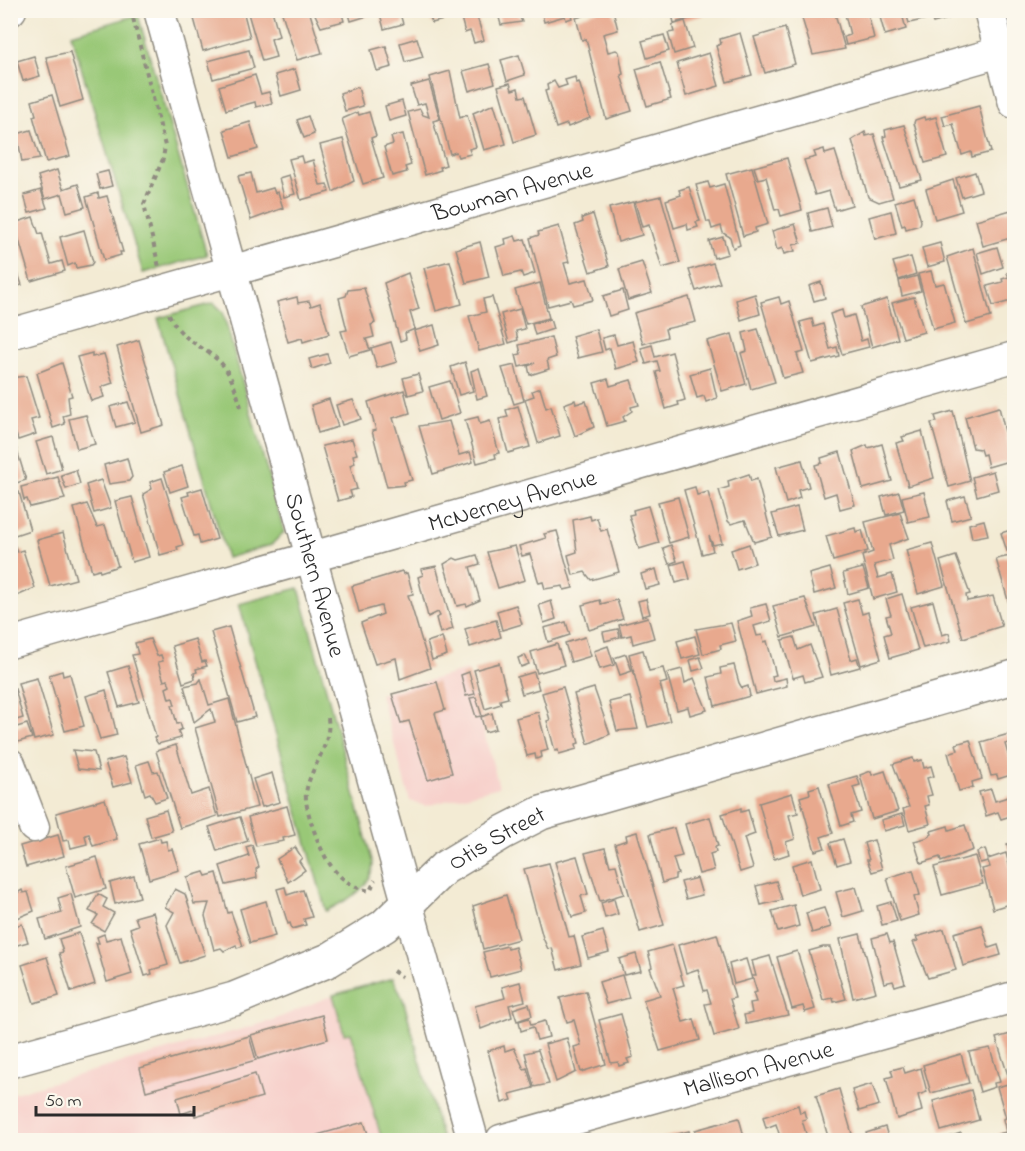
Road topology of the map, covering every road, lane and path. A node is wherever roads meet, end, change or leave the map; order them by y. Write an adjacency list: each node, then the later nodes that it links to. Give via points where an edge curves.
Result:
1 (131, 10): 6 (path, via 165,146 144,204)
2 (159, 10): 7 (street, Southern Avenue)
3 (989, 10): 4 (street)
4 (1008, 50): 5 (street); 7 (street, Bowman Avenue)
5 (1014, 103)
6 (159, 271)
7 (231, 271): 9 (street, Bowman Avenue); 12 (street, Southern Avenue)
8 (166, 305): 11 (path, via 186,339 218,360 227,371)
9 (10, 334)
10 (1014, 357): 12 (street, McNerney Avenue)
11 (242, 410)
12 (309, 558): 13 (street, McNerney Avenue); 19 (street, Southern Avenue)
13 (10, 643)
14 (1014, 677): 19 (main road, Otis Street, via 541,813 444,868)
15 (325, 709): 18 (path, via 329,730 308,783 308,813 329,866 364,890 370,891)
16 (10, 764): 17 (street)
17 (33, 827)
18 (376, 879)
19 (408, 902): 21 (main road, Otis Street, via 384,926 329,960 280,982 234,999); 22 (street, Southern Avenue)
20 (1014, 997): 23 (street, Mallison Avenue)
21 (10, 1061)
22 (473, 1140)
23 (501, 1140)

